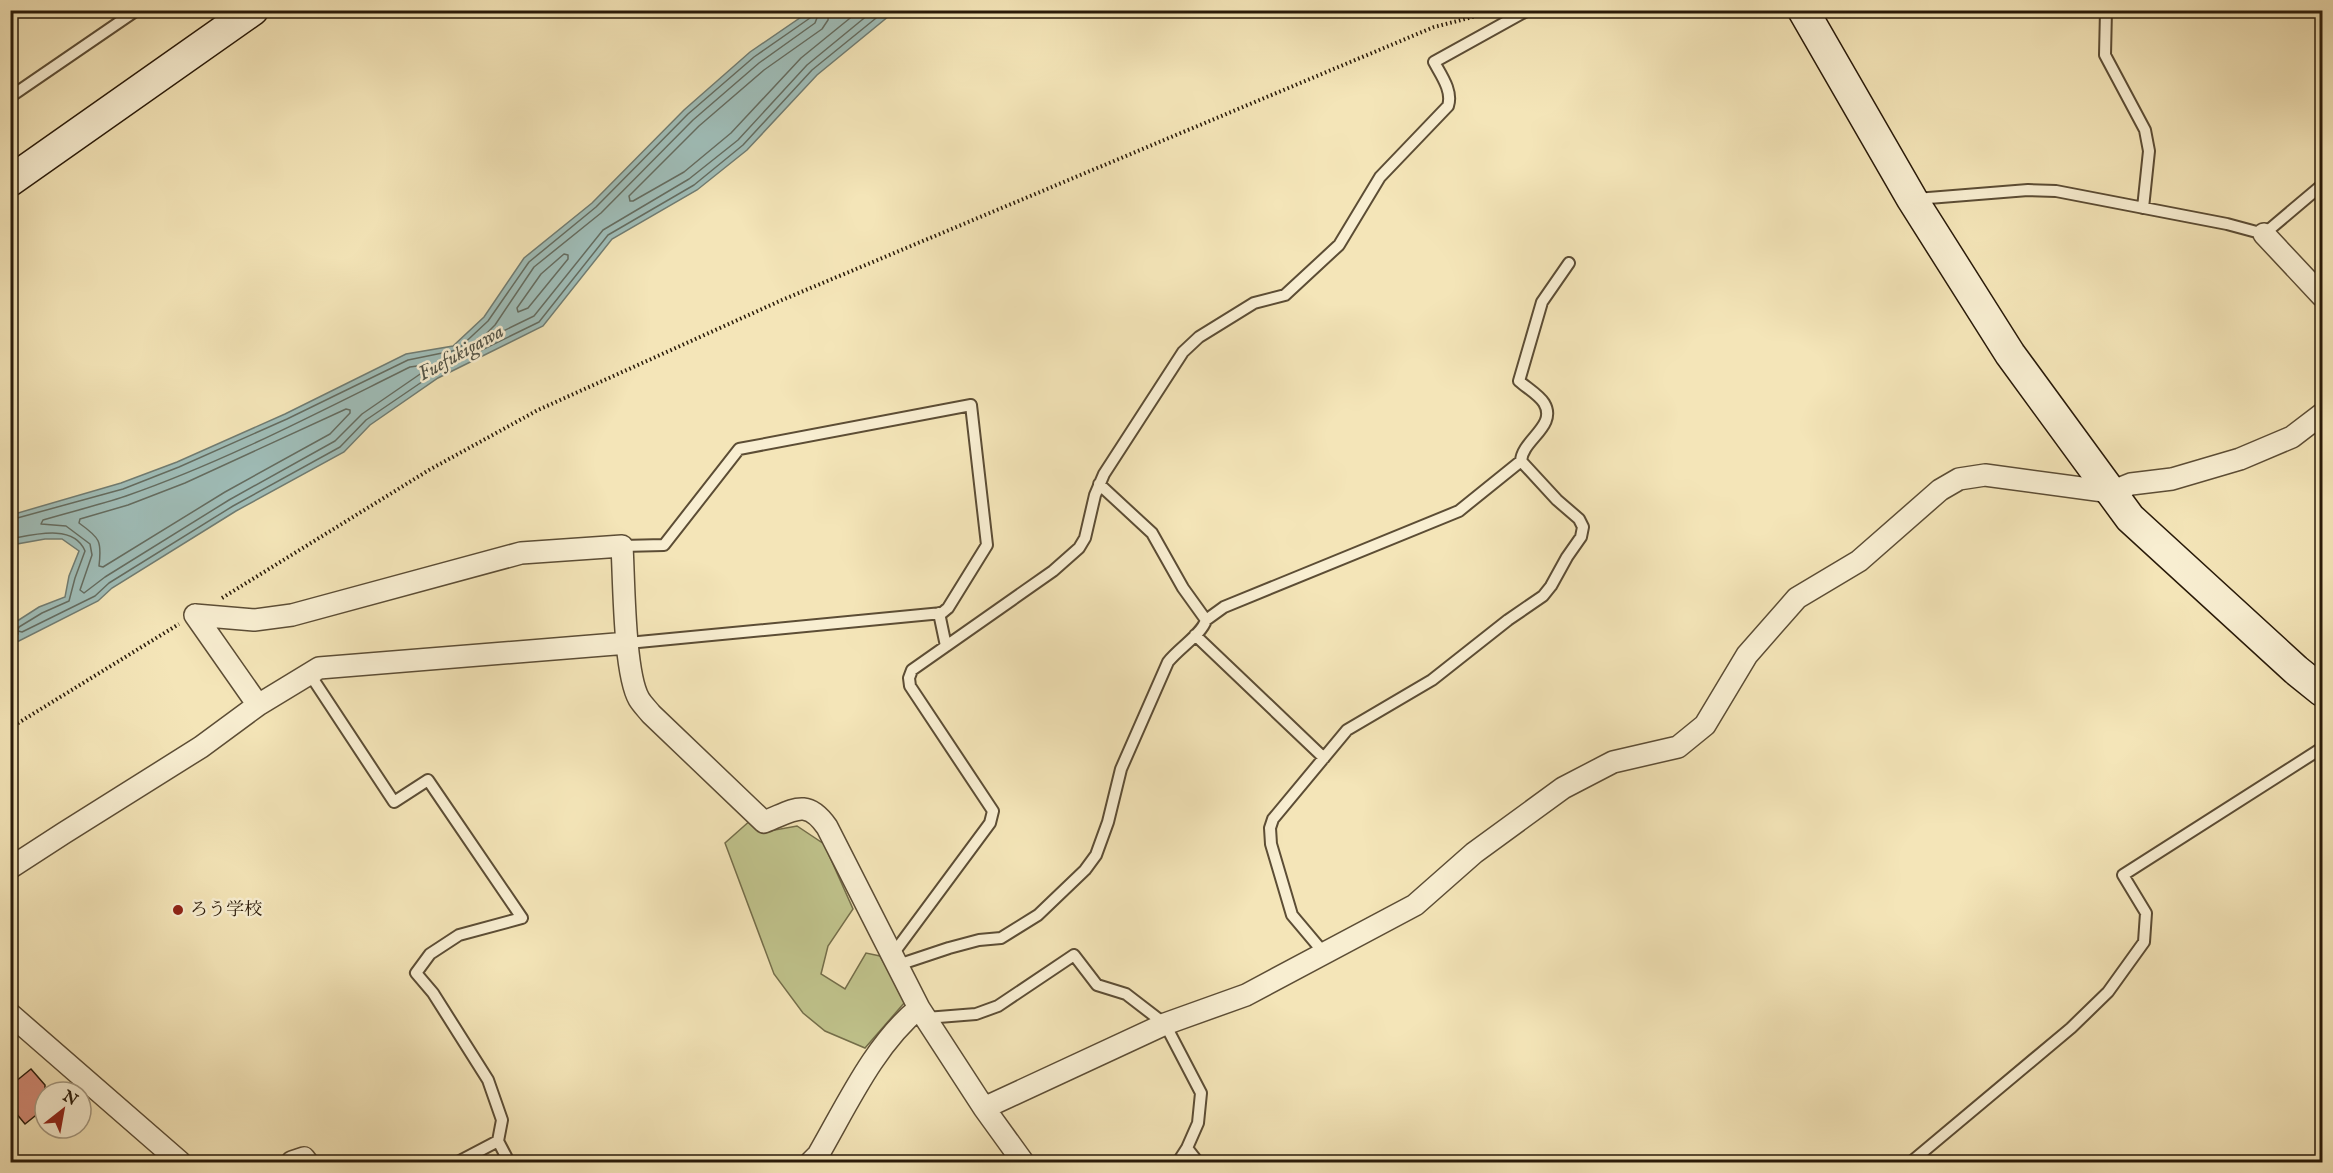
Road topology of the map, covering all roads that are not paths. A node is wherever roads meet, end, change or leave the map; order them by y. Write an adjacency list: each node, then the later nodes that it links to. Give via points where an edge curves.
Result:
1 (137, 10): 6 (lane)
2 (253, 10): 7 (street)
3 (1528, 10): 16 (lane, via 1434,62 1449,92 1448,106 1380,177 1339,245 1285,295 1254,303 1184,352)
4 (1803, 10): 9 (street)
5 (2106, 10): 10 (lane, via 2105,55 2145,130 2149,151)
6 (10, 97)
7 (10, 181)
8 (2322, 185): 11 (lane)
9 (1912, 199): 10 (lane, via 2056,191); 17 (street, via 2010,354)
10 (2143, 208): 11 (lane)
11 (2264, 234): 13 (street)
12 (1569, 263): 15 (lane, via 1542,302 1520,381 1544,403 1547,412 1545,426 1528,444)
13 (2322, 296)
14 (2322, 414): 17 (street, via 2292,437 2240,459)
15 (1521, 461): 20 (lane, via 1459,511 1224,608); 28 (lane, via 1580,519 1583,527 1581,537 1551,586 1432,680 1347,730)
16 (1099, 484): 20 (lane, via 1152,533); 23 (lane, via 1079,548 1053,571)
17 (2111, 492): 25 (street, via 2130,518 2180,566); 30 (street, via 1985,475 1959,479 1940,490 1859,561 1797,598 1747,655 1705,725 1678,747 1613,762 1563,788 1474,854 1415,905)
18 (622, 546): 19 (lane, via 664,545 739,449 971,405 987,545 948,608); 22 (street); 26 (street, via 522,553 292,615 254,620 195,615)
19 (939, 613): 22 (lane); 23 (lane)
20 (1206, 620): 21 (lane)
21 (1196, 635): 28 (lane); 31 (lane, via 1168,662 1121,769 1096,855 1085,870 1038,915 1001,938)
22 (628, 643): 24 (street, via 319,668); 31 (street, via 639,699 764,822 799,809 818,814)
23 (946, 646): 31 (lane, via 912,670 910,686 993,811 990,823)
24 (309, 674): 26 (street); 36 (lane, via 394,802 428,780 522,918 459,935 430,954 416,973 488,1080 502,1120)
25 (2322, 690)
26 (258, 705): 29 (street, via 201,747)
27 (2322, 748): 47 (lane, via 2123,875 2146,913 2144,942 2108,992 2071,1028)
28 (1324, 758): 30 (lane, via 1273,819 1270,828 1292,915)
29 (10, 868)
30 (1324, 953): 34 (street, via 1246,995)
31 (896, 960): 32 (street)
32 (922, 1013): 34 (lane, via 976,1014 998,1006 1074,956 1097,985 1126,994); 35 (street); 43 (street, via 903,1021 870,1066)
33 (10, 1014): 38 (street)
34 (1165, 1024): 35 (street); 37 (lane, via 1201,1093 1198,1123)
35 (984, 1108): 44 (street)
36 (498, 1141): 41 (lane); 42 (lane)
37 (1187, 1148): 45 (lane); 46 (lane)
38 (180, 1162)
39 (292, 1162): 40 (street, via 304,1158)
40 (307, 1162)
41 (458, 1162)
42 (508, 1162)
43 (811, 1162)
44 (1023, 1162)
45 (1178, 1162)
46 (1198, 1162)
47 (1911, 1162)

